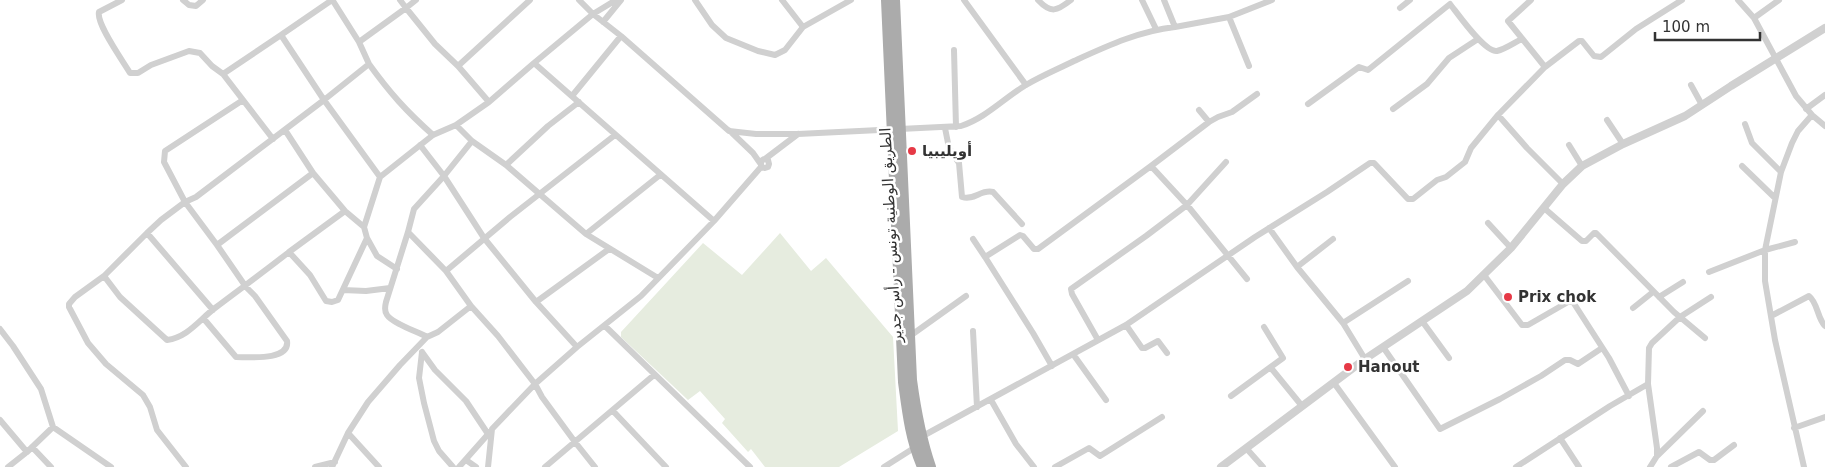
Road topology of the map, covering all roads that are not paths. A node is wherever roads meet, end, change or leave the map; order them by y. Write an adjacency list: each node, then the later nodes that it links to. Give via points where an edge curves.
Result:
1 (122, 0): 50 (street, via 98,15 130,73 138,73 150,65 189,51 200,53)
2 (183, 0): 3 (street, via 196,6)
3 (203, 0)
4 (332, 0): 38 (street); 42 (street)
5 (400, 0): 28 (street)
6 (416, 0): 28 (street)
7 (530, 0): 47 (street)
8 (579, 0): 30 (street)
9 (616, 0): 30 (street)
10 (621, 0): 33 (street)
11 (696, 0): 34 (street, via 712,25 726,38 771,55 785,50)
12 (782, 0): 34 (street)
13 (851, 0): 34 (street)
14 (886, 0): 73 (main road, الطريق الوطنية تونس - رأس جدير)
15 (895, 0): 73 (main road, الطريق الوطنية تونس - رأس جدير)
16 (964, 0): 51 (street)
17 (1038, 0): 18 (street, via 1053,10)
18 (1071, 0)
19 (1142, 0): 37 (street)
20 (1164, 0): 35 (street)
21 (1272, 0): 31 (street)
22 (1410, 0): 29 (street)
23 (1531, 0): 41 (street, via 1508,21)
24 (1682, 0): 49 (street, via 1601,56 1594,56 1580,40)
25 (1738, 0): 32 (street)
26 (1780, 0): 32 (street)
27 (1448, 2): 40 (street); 60 (street, via 1368,70 1359,67)
28 (406, 8): 42 (street); 47 (street)
29 (1400, 8)
30 (593, 14): 33 (street); 45 (street)
31 (1230, 17): 35 (street); 48 (street)
32 (1754, 18): 44 (street)
33 (603, 22): 39 (street)
34 (803, 27)
35 (1175, 27): 37 (street)
36 (1825, 28): 44 (street)
37 (1156, 29): 51 (street, via 1125,39)
38 (281, 35): 50 (street); 57 (street)
39 (621, 36): 55 (street); 76 (street)
40 (1478, 39): 41 (street, via 1495,51); 62 (street, via 1448,58 1427,84)
41 (1522, 39): 49 (street)
42 (359, 42): 46 (street)
43 (954, 50): 72 (street)
44 (1775, 58): 61 (street); 63 (street, via 1790,88)
45 (534, 63): 55 (street); 58 (street)
46 (369, 64): 57 (street); 78 (street, via 407,112)
47 (458, 66): 58 (street)
48 (1248, 66)
49 (1545, 67): 65 (street)
50 (223, 74): 56 (street)
51 (1026, 85): 72 (street, via 972,122)
52 (1691, 85): 61 (street)
53 (1258, 94): 68 (street, via 1232,112)
54 (1825, 95): 63 (street)
55 (572, 96): 59 (street)
56 (243, 100): 80 (street); 99 (street, via 164,151 164,162)
57 (324, 100): 75 (street); 95 (street)
58 (489, 102): 70 (street)
59 (579, 102): 79 (street); 87 (street)
60 (1308, 104)
61 (1702, 105): 82 (street)
62 (1393, 109)
63 (1806, 109): 66 (street)
64 (1199, 110): 68 (street)
65 (1498, 115): 96 (street); 107 (street, via 1471,148 1465,162 1413,199 1408,199 1370,162)
66 (1812, 115): 71 (street); 91 (street, via 1798,131)
67 (1607, 120): 82 (street)
68 (1209, 122): 88 (street)
69 (1745, 124): 91 (street, via 1752,143)
70 (456, 125): 78 (street); 81 (street)
71 (1825, 126)
72 (956, 127): 74 (street)
73 (896, 128): 74 (street); 77 (street); 155 (main road, الطريق الوطنية تونس - رأس جدير); 192 (main road, الطريق الوطنية تونس - رأس جدير, via 903,382)
74 (945, 128): 105 (street, via 949,148 959,163 962,197 993,192)
75 (285, 130): 80 (street); 92 (street)
76 (729, 131): 77 (street); 85 (street)
77 (798, 134): 85 (street)
78 (433, 135): 83 (street)
79 (615, 135): 93 (street); 97 (street)
80 (273, 138): 99 (street)
81 (472, 141): 87 (street); 94 (street)
82 (1623, 144): 89 (street)
83 (420, 145): 94 (street); 95 (street)
84 (1569, 145): 89 (street)
85 (764, 162): 103 (street)
86 (1226, 162): 100 (street)
87 (506, 165): 97 (street)
88 (1151, 166): 100 (street); 122 (street, via 1038,249 1020,235)
89 (1582, 166): 96 (street)
90 (1742, 166): 98 (street)
91 (1781, 172): 98 (street)
92 (314, 173): 102 (street); 116 (street)
93 (660, 175): 103 (street); 110 (street)
94 (444, 176): 108 (street, via 414,209); 112 (street)
95 (380, 177): 106 (street)
96 (1563, 184): 101 (street)
97 (541, 193): 110 (street); 112 (street)
98 (1775, 198): 119 (street)
99 (185, 202): 109 (street); 116 (street)
100 (1187, 205): 121 (street); 158 (street, via 1071,289)
101 (1544, 208): 117 (street); 136 (street, via 1582,241 1596,233)
102 (345, 211): 106 (street); 120 (street)
103 (714, 221): 129 (street)
104 (1488, 223): 117 (street)
105 (1022, 224)
106 (364, 227): 111 (street)
107 (1269, 228): 121 (street); 123 (street)
108 (408, 232): 124 (street); 125 (street)
109 (147, 233): 128 (street); 143 (street)
110 (586, 234): 118 (street)
111 (368, 238): 124 (street, via 376,256); 135 (street)
112 (484, 238): 125 (street); 140 (street)
113 (974, 239): 122 (street)
114 (1333, 239): 123 (street)
115 (1795, 242): 119 (street)
116 (218, 245): 133 (street)
117 (1511, 248): 127 (street)
118 (609, 249): 129 (street); 140 (street)
119 (1765, 250): 126 (street); 144 (street, via 1765,281)
120 (289, 252): 133 (street); 135 (street, via 310,275 326,301 338,300)
121 (1227, 256): 130 (street); 149 (street)
122 (985, 257): 167 (street)
123 (1297, 266): 148 (street)
124 (397, 269): 134 (street)
125 (446, 271): 141 (street)
126 (1709, 272)
127 (1484, 275): 147 (street, via 1468,291); 161 (street, via 1522,325 1573,302)
128 (104, 276): 146 (street, via 120,298 167,340 182,336); 202 (street, via 75,298 69,307 88,343 106,364 143,395 157,430)
129 (658, 278): 150 (street)
130 (1247, 279)
131 (1408, 281): 148 (street)
132 (1683, 282): 138 (street)
133 (246, 287): 143 (street); 146 (street, via 287,341 286,349 278,355 236,357)
134 (390, 288): 135 (street); 156 (street, via 385,311 387,316)
135 (343, 290)
136 (1653, 292): 138 (street); 142 (street)
137 (966, 296): 155 (street)
138 (1659, 297): 145 (street)
139 (1711, 297): 145 (street)
140 (536, 302): 159 (street)
141 (471, 306): 156 (street); 171 (street)
142 (1633, 308)
143 (213, 310): 146 (street)
144 (1771, 316): 151 (street, via 1810,296); 185 (street)
145 (1680, 318): 157 (street); 172 (street, via 1649,348)
146 (204, 319)
147 (1422, 321): 160 (street); 165 (street)
148 (1343, 323): 166 (street)
149 (1126, 325): 158 (street); 163 (street, via 1143,349 1158,341)
150 (605, 326): 159 (street); 169 (street)
151 (1825, 326)
152 (1264, 327): 168 (street, via 1283,355)
153 (0, 329): 184 (street, via 41,389)
154 (973, 331): 178 (street)
155 (910, 336): 188 (main road, الطريق الوطنية تونس - رأس جدير, via 912,380)
156 (428, 337): 162 (street)
157 (1705, 338)
158 (1098, 340): 164 (street)
159 (577, 347): 171 (street)
160 (1383, 347): 161 (street, via 1440,429 1500,399 1565,360 1578,364); 166 (street)
161 (1602, 348): 174 (street)
162 (421, 349): 186 (street); 187 (street, via 388,378); 205 (street, via 419,378 431,432 439,452)
163 (1167, 353)
164 (1073, 354): 167 (street); 176 (street)
165 (1449, 358)
166 (1365, 359): 170 (street)
167 (1052, 366): 175 (street)
168 (1271, 368): 173 (street); 177 (street)
169 (654, 375): 179 (street); 212 (street)
170 (1334, 383): 177 (street); 220 (street)
171 (535, 384): 186 (street); 190 (street)
172 (1648, 384): 174 (street); 195 (street)
173 (1231, 396)
174 (1629, 396): 189 (street)
175 (991, 400): 178 (street); 216 (street, via 1016,444)
176 (1106, 400)
177 (1302, 406): 193 (street)
178 (977, 407): 188 (street)
179 (613, 411): 190 (street); 211 (street)
180 (1703, 411): 195 (street)
181 (1162, 417): 217 (street, via 1100,456 1086,449)
182 (1825, 417): 185 (street)
183 (0, 420): 194 (street)
184 (53, 427): 194 (street); 201 (street)
185 (1794, 428): 225 (street)
186 (490, 432): 196 (street); 208 (street)
187 (348, 433): 198 (street); 204 (street)
188 (921, 437): 215 (main road, الطريق الوطنية تونس - رأس جدير)
189 (1560, 438): 197 (street); 222 (street)
190 (574, 442): 209 (street); 210 (street)
191 (1734, 445): 224 (street, via 1714,460 1699,452)
192 (914, 448): 213 (street); 214 (main road, الطريق الوطنية تونس - رأس جدير)
193 (1246, 448): 218 (street); 219 (street)
194 (29, 449): 199 (street); 200 (street)
195 (1657, 456): 223 (street)
196 (466, 460): 206 (street); 207 (street)
197 (1527, 464): 221 (street)
198 (333, 465): 203 (street)
199 (8, 467)
200 (50, 467)
201 (111, 467)
202 (186, 467)
203 (315, 467)
204 (379, 467)
205 (453, 467)
206 (460, 467)
207 (476, 467)
208 (488, 467)
209 (545, 467)
210 (595, 467)
211 (666, 467)
212 (750, 467)
213 (884, 467)
214 (922, 467)
215 (932, 467)
216 (1034, 467)
217 (1055, 467)
218 (1221, 467)
219 (1263, 467)
220 (1395, 467)
221 (1516, 467)
222 (1579, 467)
223 (1650, 467)
224 (1671, 467)
225 (1804, 467)

